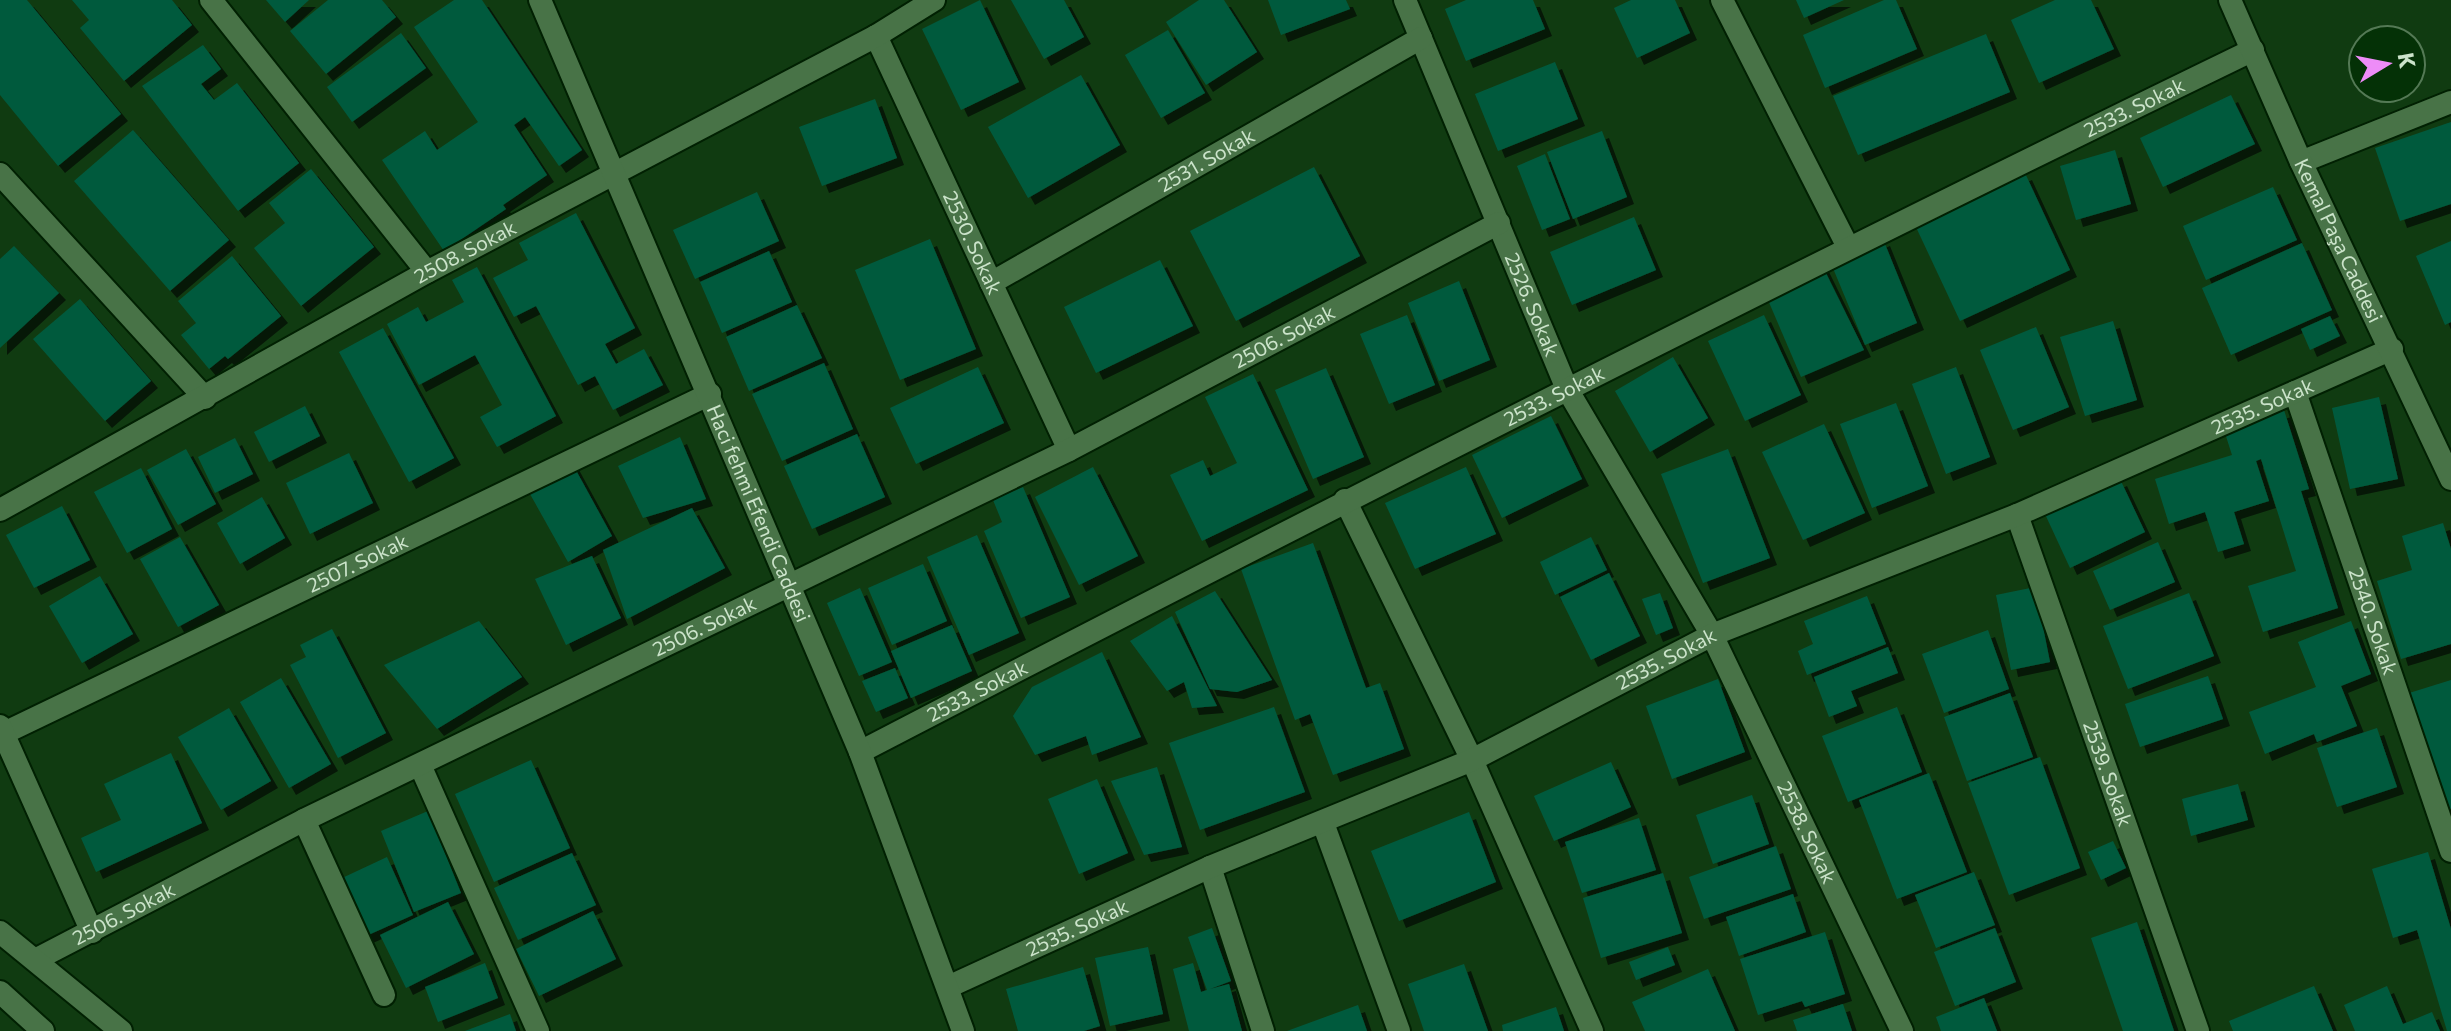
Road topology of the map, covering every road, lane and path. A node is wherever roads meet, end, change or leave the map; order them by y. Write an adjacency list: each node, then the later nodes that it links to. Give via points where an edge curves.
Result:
1 (211, 0): 16 (street)
2 (540, 0): 12 (street, Haci fehmi Efendi Caddesi)
3 (934, 0): 7 (street, 2508. Sokak)
4 (1405, 0): 8 (street, 2526. Sokak)
5 (1722, 0): 15 (street)
6 (2230, 0): 9 (street, Kemal Paşa Caddesi)
7 (876, 36): 12 (street, 2508. Sokak); 17 (street, 2530. Sokak)
8 (1421, 38): 14 (street, 2526. Sokak); 17 (street, 2531. Sokak)
9 (2253, 50): 11 (street, Kemal Paşa Caddesi); 15 (street, 2533. Sokak)
10 (2451, 102): 11 (street)
11 (2301, 162): 18 (street, Kemal Paşa Caddesi)
12 (615, 170): 16 (street, 2508. Sokak); 21 (street, Haci fehmi Efendi Caddesi)
13 (0, 174): 22 (street)
14 (1499, 223): 19 (street, 2526. Sokak); 23 (street, 2506. Sokak)
15 (1848, 247): 19 (street, 2533. Sokak)
16 (427, 272): 22 (street, 2508. Sokak)
17 (991, 283): 23 (street, 2530. Sokak)
18 (2392, 349): 20 (street, 2535. Sokak); 24 (street, Kemal Paşa Caddesi)
19 (1567, 389): 25 (street, 2533. Sokak); 29 (street, 2526. Sokak)
20 (2295, 392): 27 (street, 2535. Sokak); 36 (street, 2540. Sokak)
21 (710, 394): 28 (street, Haci fehmi Efendi Caddesi); 30 (street, 2507. Sokak)
22 (205, 398): 26 (street, 2508. Sokak)
23 (1069, 450): 28 (street, 2506. Sokak)
24 (2451, 479)
25 (1345, 500): 31 (street, 2533. Sokak); 32 (street)
26 (0, 510)
27 (2017, 515): 29 (street, 2535. Sokak); 52 (street, 2539. Sokak)
28 (789, 587): 31 (street, Haci fehmi Efendi Caddesi); 33 (street, 2506. Sokak)
29 (1712, 635): 32 (street, 2535. Sokak); 51 (street, 2538. Sokak)
30 (2, 730): 39 (street)
31 (860, 752): 41 (street, Haci fehmi Efendi Caddesi)
32 (1472, 760): 35 (street, 2535. Sokak); 50 (street)
33 (420, 765): 34 (street, 2506. Sokak); 46 (street)
34 (304, 820): 39 (street, 2506. Sokak); 43 (street)
35 (1323, 823): 37 (street, 2535. Sokak); 49 (street)
36 (2451, 851)
37 (1210, 867): 41 (street, 2535. Sokak); 48 (street)
38 (0, 932): 40 (street)
39 (92, 932): 40 (street, 2506. Sokak)
40 (35, 960): 45 (street)
41 (948, 987): 47 (street, Haci fehmi Efendi Caddesi)
42 (0, 992): 44 (street)
43 (384, 995)
44 (43, 1031)
45 (121, 1031)
46 (538, 1031)
47 (963, 1031)
48 (1263, 1031)
49 (1399, 1031)
50 (1592, 1031)
51 (1902, 1031)
52 (2198, 1031)

